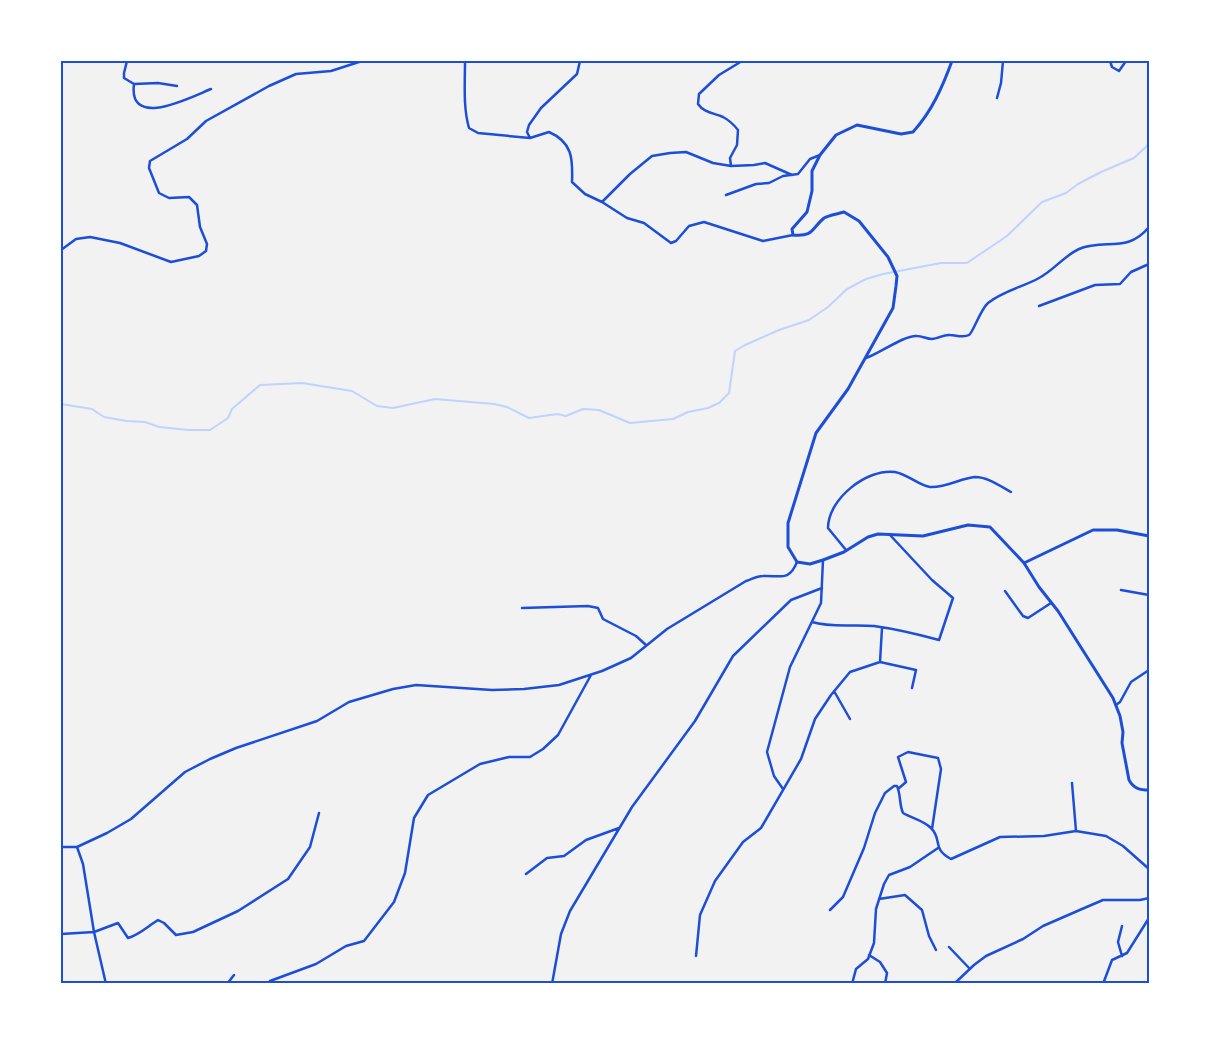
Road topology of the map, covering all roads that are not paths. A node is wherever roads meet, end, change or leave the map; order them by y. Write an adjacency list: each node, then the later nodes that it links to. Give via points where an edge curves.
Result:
1 (127, 61): 10 (street, via 124,78)
2 (362, 61): 22 (street, via 331,71 296,74 269,86 206,121 187,138 150,161 149,168 160,193 169,198 188,198 197,205 200,227 207,244 206,251 199,256 171,262 120,243 90,237 76,239)
3 (464, 61): 14 (street, via 469,128 478,133)
4 (580, 61): 14 (street, via 577,74 528,125)
5 (742, 61): 16 (street, via 719,75 699,94 698,104 702,110 723,117 738,130 737,145 730,158)
6 (952, 61): 15 (street, via 932,108 913,132 901,134 856,125 836,135)
7 (1003, 61): 13 (street)
8 (1110, 61): 9 (street, via 1112,67 1119,71)
9 (1126, 61)
10 (134, 84): 11 (street); 12 (street, via 136,102 155,109)
11 (178, 86)
12 (211, 89)
13 (997, 98)
14 (530, 138): 19 (street, via 549,132 559,136 569,147 572,182 585,194)
15 (820, 155): 17 (street, via 810,159 798,174); 21 (street, via 812,171 807,212 792,229)
16 (731, 166): 17 (street, via 764,163); 19 (street, via 712,163 686,152 652,156)
17 (792, 174): 18 (street)
18 (726, 196)
19 (602, 202): 21 (street, via 627,218 644,223 671,243 690,226 704,222 763,241)
20 (1149, 227): 25 (street, via 1126,244 1079,249 1040,278 1001,295 988,303 972,333 967,336 949,334 932,339 916,335)
21 (793, 235): 25 (street, via 812,233 825,217 844,212 859,221 892,263 897,276 893,308)
22 (61, 250)
23 (1149, 264): 24 (street, via 1131,272 1120,284 1095,285)
24 (1039, 306)
25 (864, 359): 31 (street, via 848,389 816,433 788,523 788,547)
26 (1011, 492): 29 (street, via 989,480 975,477 929,487 896,472 880,472 862,480 830,512 828,528)
27 (890, 535): 29 (street, via 868,537); 32 (street, via 923,536 968,525 990,527); 40 (street, via 953,598 939,640)
28 (1149, 536): 32 (street, via 1117,530 1093,530)
29 (846, 550): 30 (street)
30 (823, 560): 31 (street, via 810,564); 33 (street)
31 (797, 562): 41 (street, via 794,570 784,577 760,576 746,581)
32 (1024, 563): 37 (street)
33 (822, 588): 39 (street, via 821,603); 54 (street, via 791,600 733,656 695,721)
34 (1120, 590): 36 (street)
35 (1005, 591): 37 (street, via 1023,616 1028,618)
36 (1149, 595)
37 (1051, 603): 47 (street)
38 (522, 608): 41 (street, via 598,608 603,619 636,636)
39 (812, 622): 40 (street); 50 (street, via 790,667 767,752 774,776)
40 (882, 628): 42 (street)
41 (646, 645): 44 (street, via 631,658)
42 (880, 662): 45 (street, via 916,670); 46 (street, via 850,672)
43 (1149, 670): 47 (street, via 1131,682)
44 (591, 675): 57 (street, via 560,685 524,689 416,685 349,702 317,721 236,748 185,772 131,819); 76 (street, via 558,735 543,749 530,757 509,757 480,764 428,795 414,818 405,874 394,902 364,941)
45 (912, 688)
46 (834, 691): 48 (street); 50 (street, via 815,719 801,759)
47 (1116, 705): 52 (street, via 1129,780 1132,786)
48 (850, 718)
49 (1072, 783): 56 (street)
50 (783, 789): 72 (street, via 761,828 743,842 715,881 700,914)
51 (898, 789): 55 (street, via 903,813); 55 (street, via 906,782 898,757 908,752 938,758 941,769); 64 (street, via 897,786 890,788 881,801 843,897)
52 (1149, 790)
53 (319, 813): 67 (street, via 310,847 288,880 238,911 193,932 176,935 158,920 128,938 118,923)
54 (620, 827): 61 (street, via 586,840 564,856 547,858); 79 (street, via 570,911 561,934)
55 (932, 830): 59 (street, via 936,834)
56 (1076, 831): 59 (street, via 1000,838 951,859); 60 (street, via 1106,836)
57 (78, 846): 58 (street); 67 (street)
58 (61, 847)
59 (938, 848): 63 (street, via 910,867 889,875)
60 (1149, 869)
61 (526, 874)
62 (1149, 898): 74 (street, via 1103,900 1043,926 986,956)
63 (879, 899): 70 (street, via 904,895 922,910); 71 (street, via 874,943)
64 (830, 910)
65 (1149, 918): 73 (street)
66 (1122, 926): 73 (street, via 1118,942)
67 (94, 932): 68 (street); 77 (street)
68 (61, 934)
69 (949, 947): 74 (street)
70 (936, 950)
71 (869, 955): 80 (street, via 856,969); 81 (street, via 887,972)
72 (696, 956)
73 (1122, 956): 83 (street, via 1112,960)
74 (970, 969): 82 (street)
75 (234, 975): 78 (street)
76 (270, 981)
77 (106, 984)
78 (227, 984)
79 (552, 984)
80 (852, 984)
81 (885, 984)
82 (954, 984)
83 (1103, 984)

